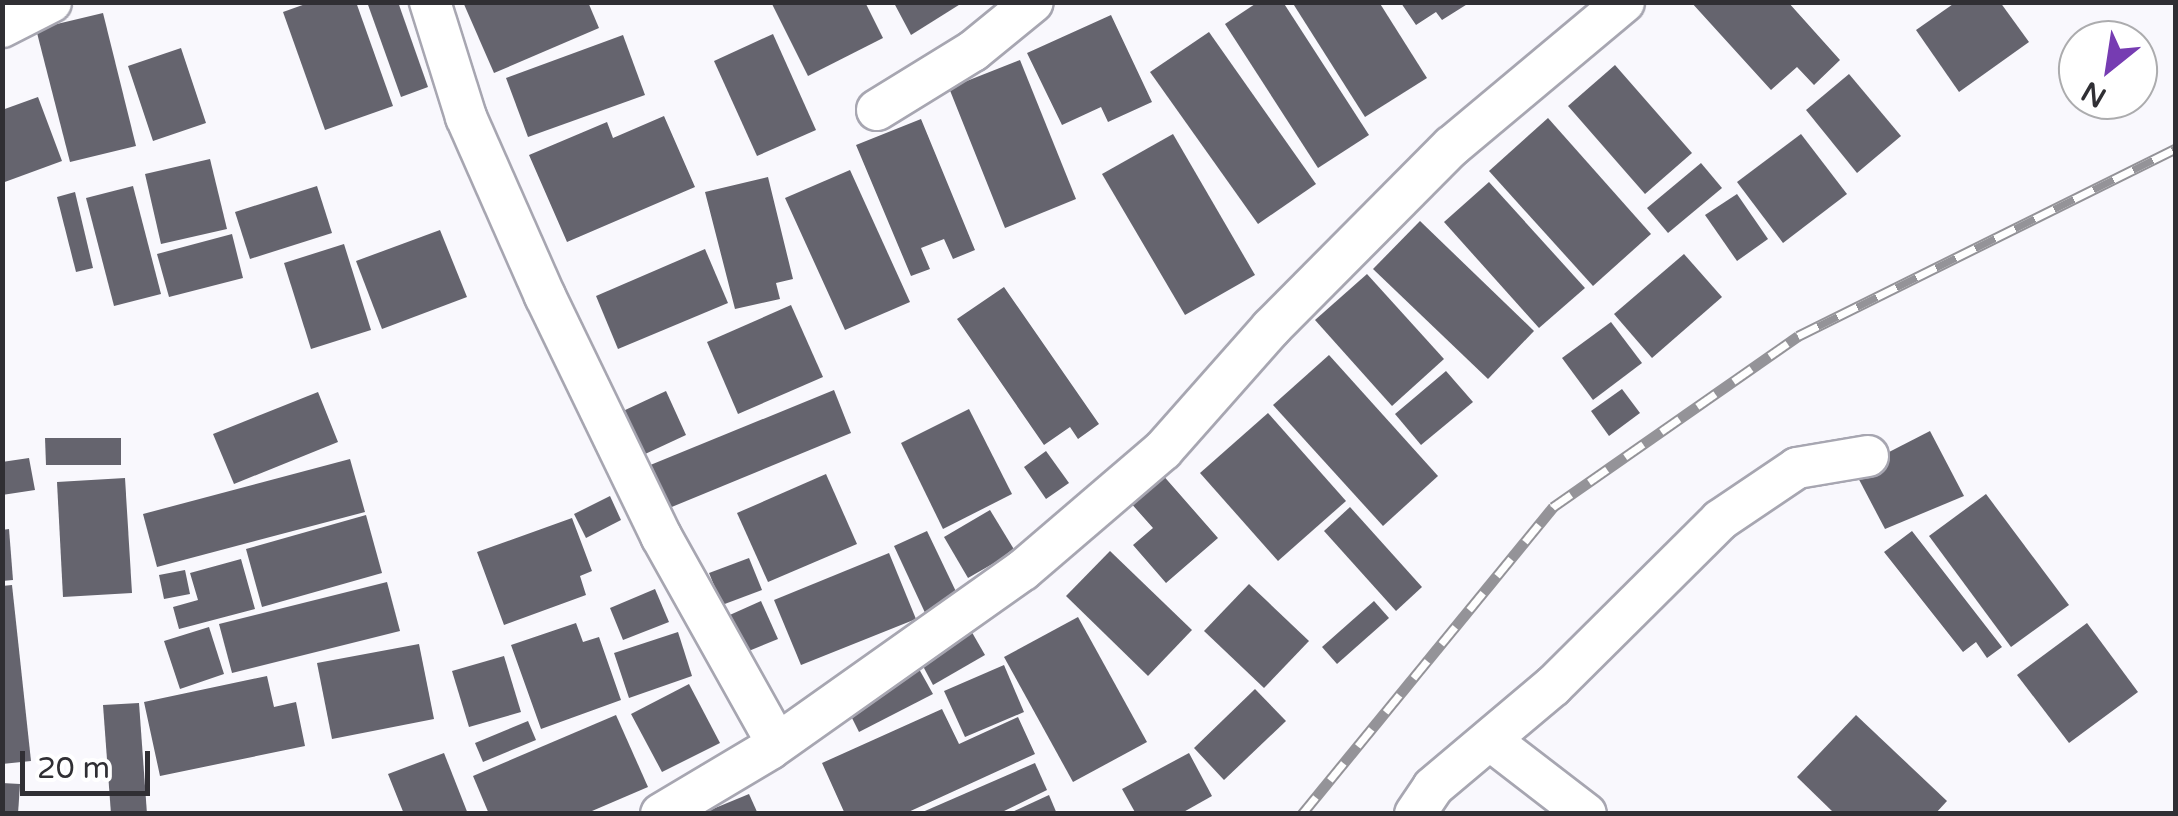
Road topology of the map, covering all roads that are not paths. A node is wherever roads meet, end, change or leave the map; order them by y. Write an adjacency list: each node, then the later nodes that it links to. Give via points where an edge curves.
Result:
1 (50, 2): 5 (street)
2 (430, 2): 9 (street, via 466,118 545,296 661,536)
3 (1033, 2): 6 (street, via 973,51)
4 (1624, 2): 9 (street, via 1452,146 1271,328 1163,450 1024,570)
5 (2, 27)
6 (877, 110)
7 (1868, 456): 8 (street, via 1796,468 1720,520)
8 (1490, 740): 11 (street, via 1433,786); 12 (street)
9 (776, 742): 10 (street)
10 (661, 814)
11 (1415, 814)
12 (1586, 814)

